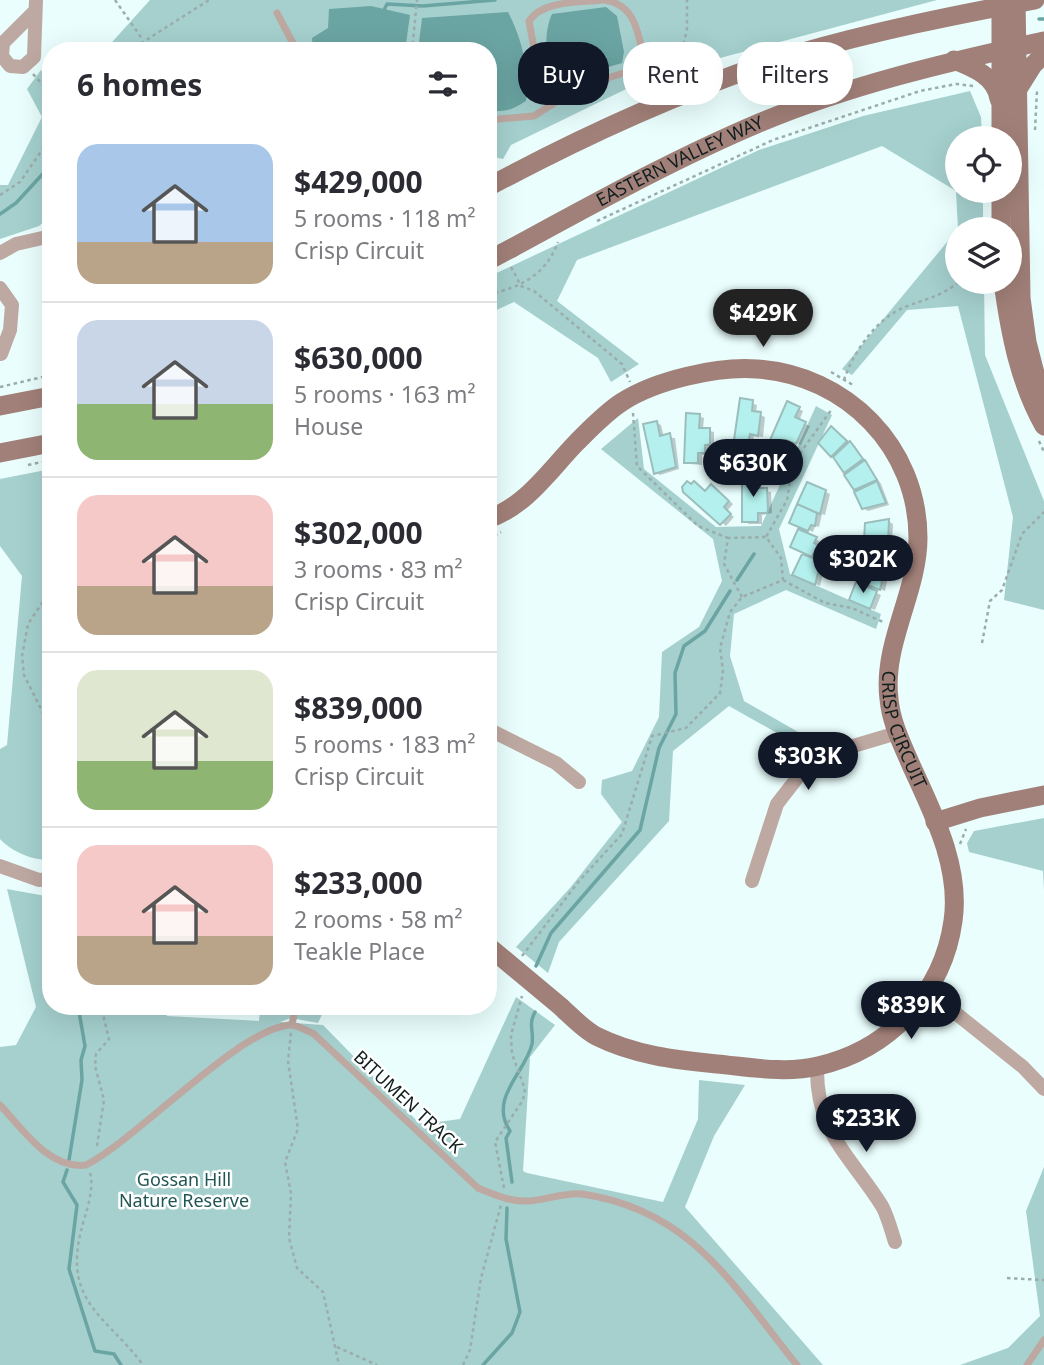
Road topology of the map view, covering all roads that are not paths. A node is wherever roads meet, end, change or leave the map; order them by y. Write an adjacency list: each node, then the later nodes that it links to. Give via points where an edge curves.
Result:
1 (603, 0): 4 (lane); 11 (lane, via 629,9)
2 (975, 0): 7 (street)
3 (1014, 2): 7 (street); 12 (street)
4 (553, 3): 10 (lane, via 535,12 529,21)
5 (36, 6): 5 (street, via 1,48 10,66 27,66 35,54)
6 (277, 13): 9 (lane)
7 (958, 15): 15 (street, via 796,55)
8 (1044, 41): 12 (street, EASTERN VALLEY WAY)
9 (292, 42)
10 (533, 42)
11 (640, 42)
12 (1009, 48): 14 (street, EASTERN VALLEY WAY); 16 (street); 19 (street)
13 (1044, 54): 16 (street)
14 (954, 60): 19 (street, via 985,75 998,93); 25 (street, EASTERN VALLEY WAY, bridge, via 758,123)
15 (723, 80)
16 (1017, 91): 31 (street, via 1021,298)
17 (552, 105): 20 (lane, via 534,116)
18 (660, 105): 22 (street)
19 (1001, 118): 21 (street)
20 (497, 119)
21 (1001, 126)
22 (497, 182)
23 (42, 238): 24 (street)
24 (0, 253)
25 (497, 256)
26 (0, 288): 28 (street, via 12,305 10,330)
27 (1005, 294): 32 (street, via 1012,344 1028,398)
28 (1, 354)
29 (42, 398): 30 (street)
30 (0, 406)
31 (1044, 408)
32 (1044, 426)
33 (42, 445): 34 (street)
34 (0, 453)
35 (497, 516): 36 (street, CRISP CIRCUIT, via 543,481 596,423 632,397 696,374 760,369 805,377 841,396 867,416 886,439 914,502 918,539 888,698)
36 (897, 733): 40 (street, CRISP CIRCUIT); 43 (street, via 843,749 801,773 777,804)
37 (497, 734): 38 (street, via 556,763)
38 (579, 782)
39 (1042, 796): 40 (street)
40 (935, 822): 45 (street, CRISP CIRCUIT, via 946,848 954,892 953,923)
41 (0, 866): 42 (street)
42 (42, 880)
43 (752, 881)
44 (497, 953): 48 (street, CRISP CIRCUIT, via 594,1035 661,1059)
45 (928, 991): 48 (street, CRISP CIRCUIT, via 898,1026 873,1044); 49 (street)
46 (294, 1015): 47 (lane)
47 (292, 1024): 50 (lane, via 269,1030 238,1050 86,1165 70,1165 48,1155); 53 (lane, BITUMEN TRACK, via 314,1034 471,1183 504,1198 527,1201 580,1194 647,1213 679,1229 711,1259)
48 (817, 1067): 51 (street, via 817,1097 834,1139 883,1208)
49 (1044, 1089)
50 (0, 1105)
51 (895, 1242)
52 (1044, 1340): 54 (lane)
53 (797, 1365)
54 (1027, 1365)

